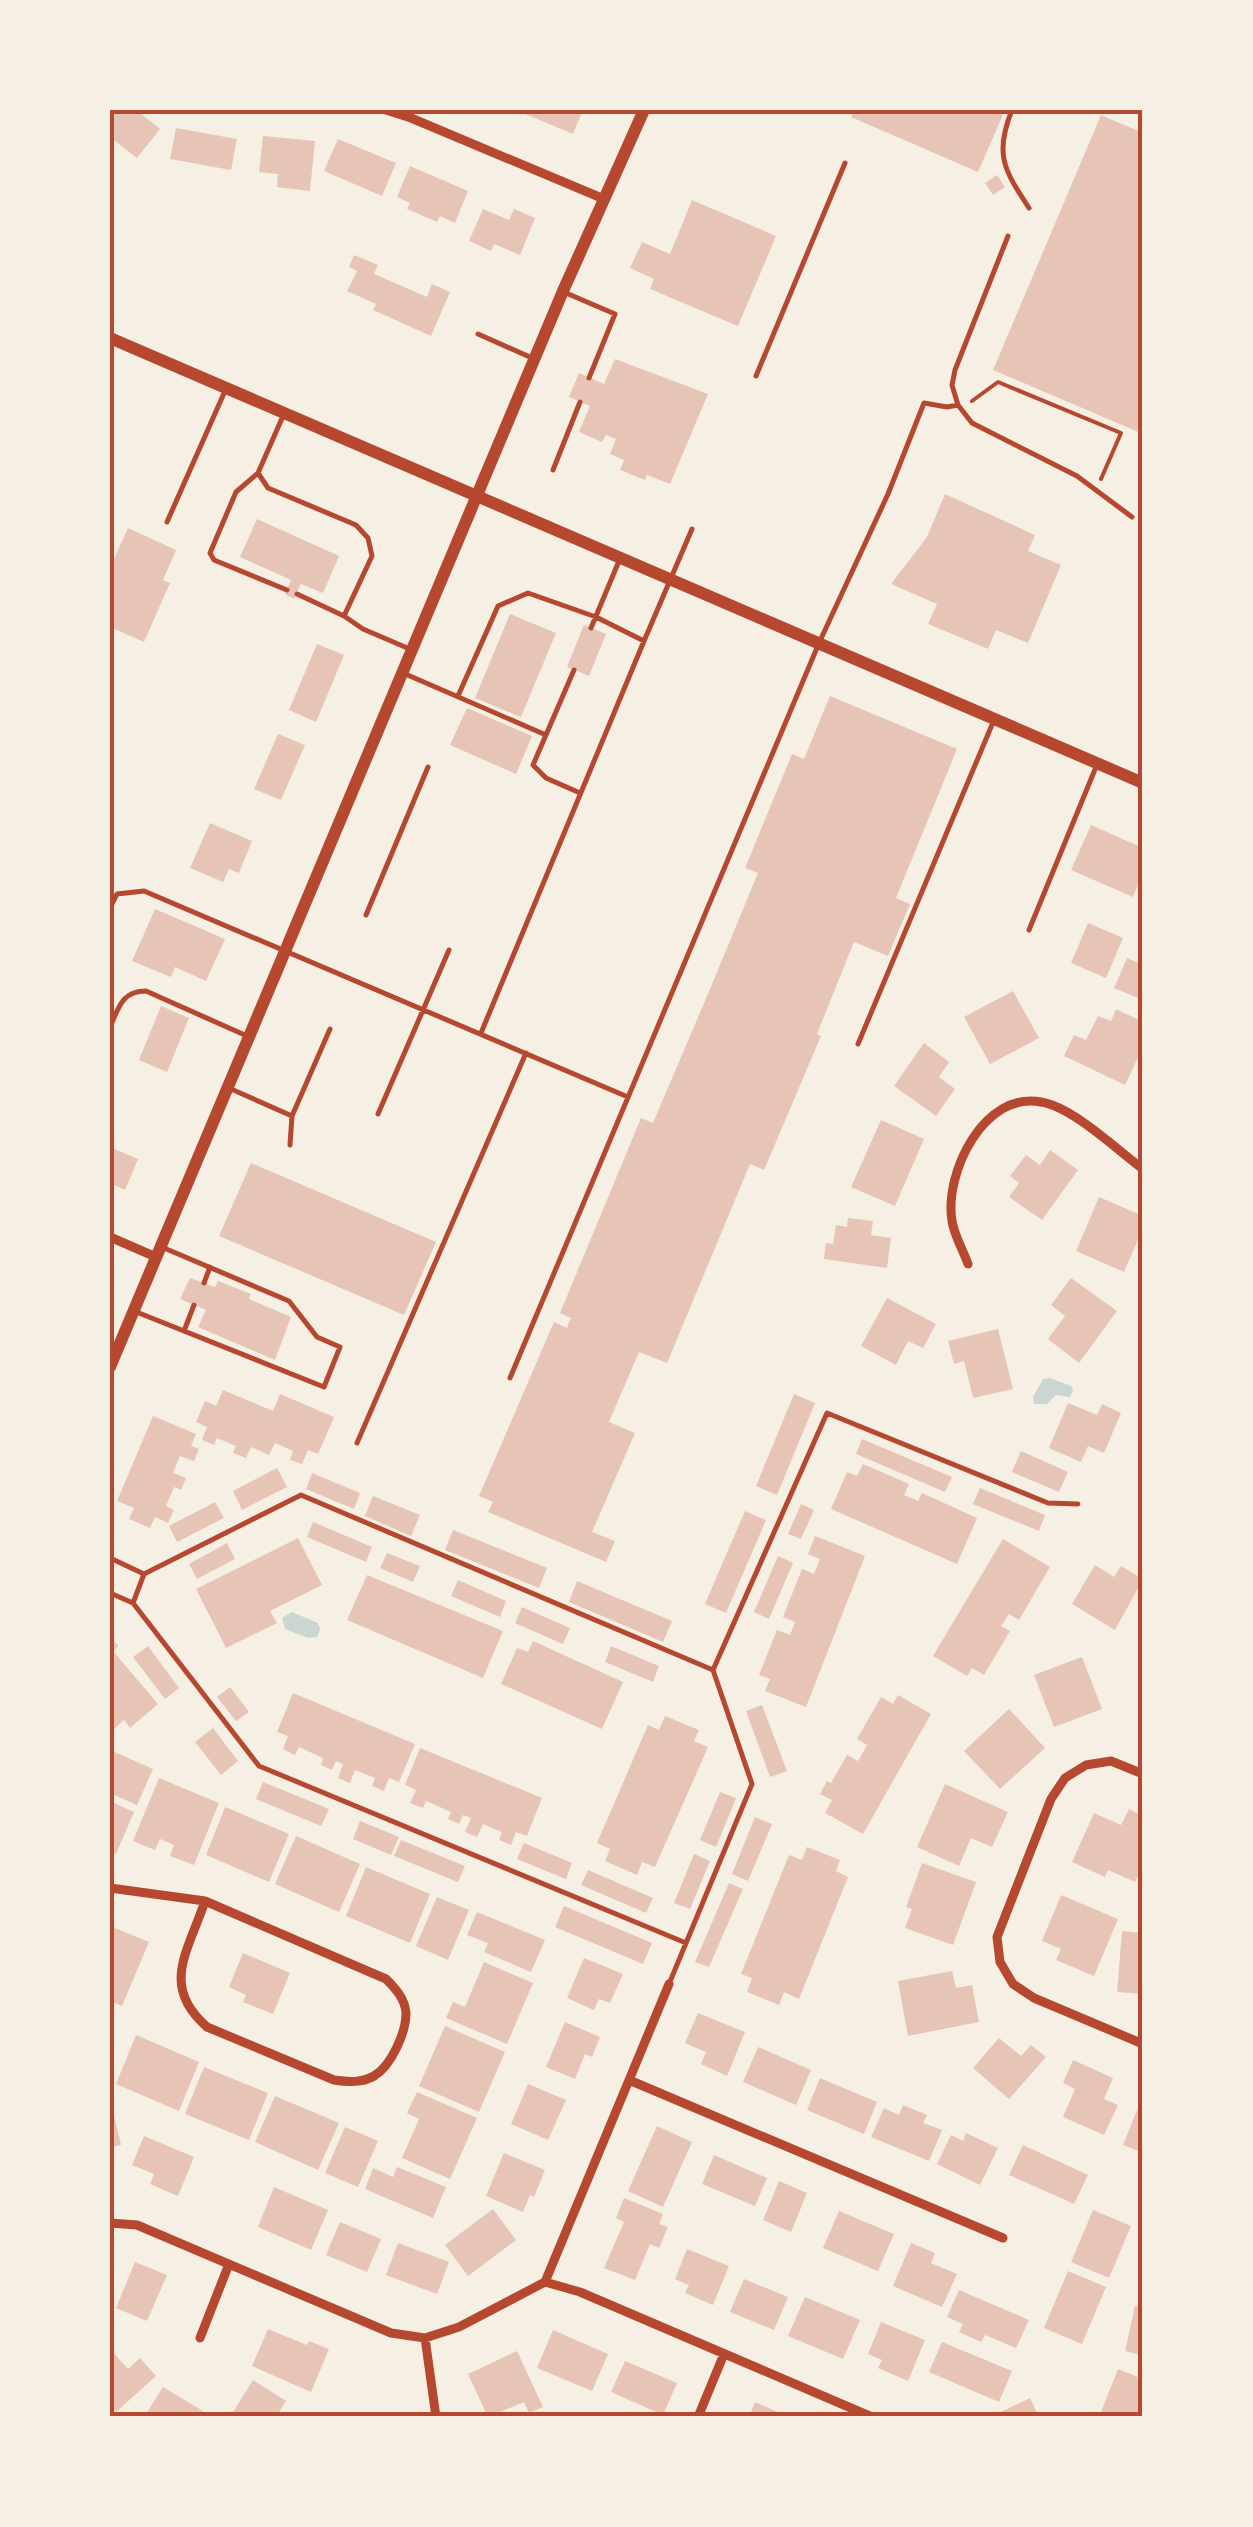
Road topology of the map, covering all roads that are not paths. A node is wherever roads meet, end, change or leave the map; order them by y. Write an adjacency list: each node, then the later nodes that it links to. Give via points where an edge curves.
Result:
1 (386, 110): 5 (street)
2 (644, 110): 5 (main road)
3 (1012, 110): 6 (lane, via 1000,152)
4 (845, 163): 12 (lane)
5 (604, 199): 8 (main road)
6 (1029, 208)
7 (1008, 236): 16 (lane, via 955,370)
8 (563, 291): 11 (main road); 13 (lane, via 615,314)
9 (478, 334): 11 (lane)
10 (110, 338): 14 (main road)
11 (535, 360): 20 (main road)
12 (756, 376)
13 (589, 378)
14 (226, 388): 17 (main road); 22 (lane)
15 (580, 402): 18 (lane)
16 (958, 405): 21 (lane, via 972,422 1077,476); 32 (lane, via 924,403)
17 (284, 413): 19 (lane); 20 (main road)
18 (553, 470)
19 (258, 474): 26 (lane, via 236,492 210,553); 28 (lane, via 268,488 356,526 368,538 372,556)
20 (478, 496): 24 (main road); 33 (main road)
21 (1132, 517)
22 (167, 522)
23 (692, 528): 25 (lane)
24 (620, 558): 25 (main road); 29 (lane)
25 (670, 579): 31 (lane); 32 (main road)
26 (287, 590)
27 (297, 594): 28 (lane)
28 (344, 616): 33 (lane)
29 (596, 616): 30 (lane); 31 (lane); 36 (lane, via 528,593 498,606)
30 (591, 628)
31 (644, 641): 42 (lane)
32 (820, 644): 37 (main road); 56 (lane)
33 (413, 650): 35 (main road)
34 (574, 670): 38 (lane)
35 (404, 673): 36 (lane); 46 (main road)
36 (458, 696): 38 (lane)
37 (995, 718): 39 (main road); 53 (lane)
38 (546, 735): 42 (lane, via 534,765)
39 (1098, 764): 41 (main road); 45 (lane)
40 (428, 767): 44 (lane)
41 (1143, 784)
42 (580, 793): 51 (lane)
43 (110, 908): 46 (lane, via 117,894 144,891)
44 (366, 915)
45 (1029, 930)
46 (287, 950): 48 (lane); 52 (main road)
47 (449, 950): 48 (lane)
48 (424, 1008): 51 (lane); 57 (lane)
49 (110, 1027): 52 (lane, via 124,997 146,991)
50 (330, 1029): 58 (lane)
51 (481, 1033): 54 (lane)
52 (250, 1037): 55 (main road)
53 (858, 1044)
54 (526, 1053): 56 (lane); 71 (lane)
55 (228, 1088): 58 (lane); 62 (main road)
56 (628, 1097): 70 (lane)
57 (378, 1114)
58 (292, 1116): 59 (lane)
59 (290, 1146)
60 (1143, 1170): 63 (street, via 1068,1113 1041,1102 1014,1102 988,1116 955,1184 952,1220)
61 (110, 1238): 62 (street)
62 (158, 1252): 64 (lane); 67 (main road)
63 (968, 1264)
64 (210, 1267): 65 (lane); 68 (lane, via 290,1301 317,1338 340,1347 324,1387)
65 (204, 1283)
66 (194, 1305): 68 (lane)
67 (134, 1311): 68 (lane); 69 (main road)
68 (184, 1332)
69 (110, 1367)
70 (510, 1378)
71 (358, 1443)
72 (1078, 1504): 77 (lane, via 1048,1503 826,1412)
73 (110, 1558): 74 (lane)
74 (144, 1574): 76 (lane); 77 (lane, via 301,1495)
75 (110, 1594): 76 (lane)
76 (132, 1603): 81 (lane, via 260,1766)
77 (713, 1670): 81 (lane, via 752,1784)
78 (1143, 1774): 83 (street, via 1111,1761 1065,1778 996,1937 1000,1962 1014,1984)
79 (110, 1888): 80 (street)
80 (205, 1901): 80 (street, via 180,1978 190,2012 208,2027 334,2080 371,2078 391,2058 406,2014 386,1979)
81 (686, 1943): 82 (lane)
82 (668, 1984): 84 (street)
83 (1143, 2044)
84 (629, 2080): 86 (street); 88 (street)
85 (110, 2223): 87 (street, via 137,2225)
86 (1003, 2238)
87 (229, 2264): 89 (street); 90 (street, via 392,2333)
88 (545, 2282): 90 (street); 91 (street)
89 (200, 2338)
90 (425, 2338): 92 (street)
91 (724, 2354): 93 (street); 94 (street)
92 (436, 2417)
93 (698, 2417)
94 (872, 2417)

